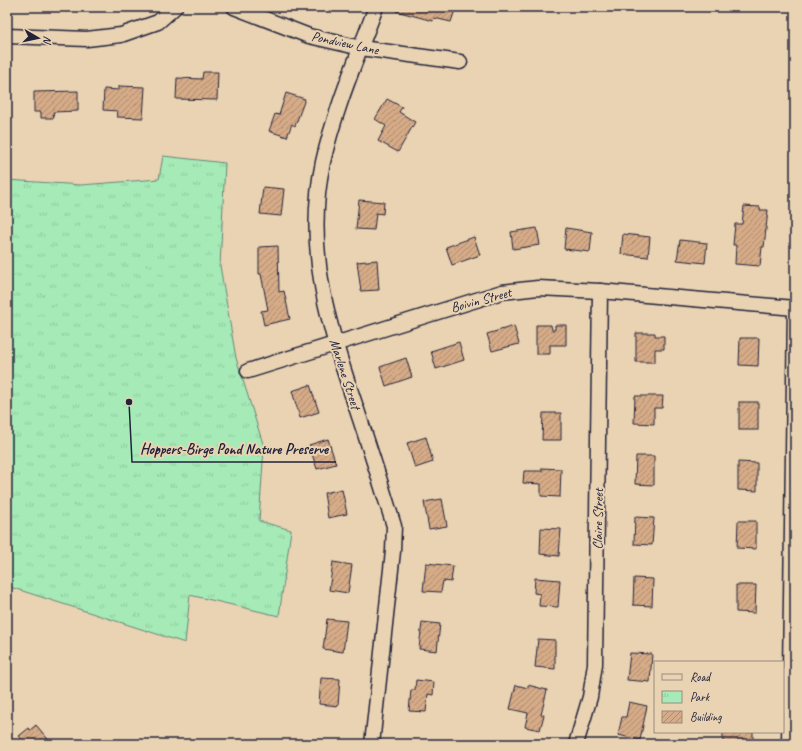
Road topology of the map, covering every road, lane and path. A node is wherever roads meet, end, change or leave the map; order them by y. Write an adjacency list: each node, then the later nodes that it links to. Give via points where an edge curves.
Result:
1 (175, 7): 4 (street, via 158,22 121,35 88,39)
2 (234, 7): 5 (street, Pondview Lane, via 309,36)
3 (376, 7): 5 (street, Marlene Street)
4 (7, 36)
5 (361, 48): 6 (street, Pondview Lane); 9 (street, Marlene Street, via 334,122 319,188 318,270)
6 (460, 62)
7 (600, 291): 8 (street, Boivin Street); 9 (street, Boivin Street, via 538,288 502,292); 12 (street, Claire Street, via 595,664 590,698)
8 (795, 308): 13 (street)
9 (335, 345): 10 (street, Boivin Street); 11 (street, Marlene Street, via 394,526)
10 (248, 371)
11 (372, 744)
12 (576, 744)
13 (789, 744)

